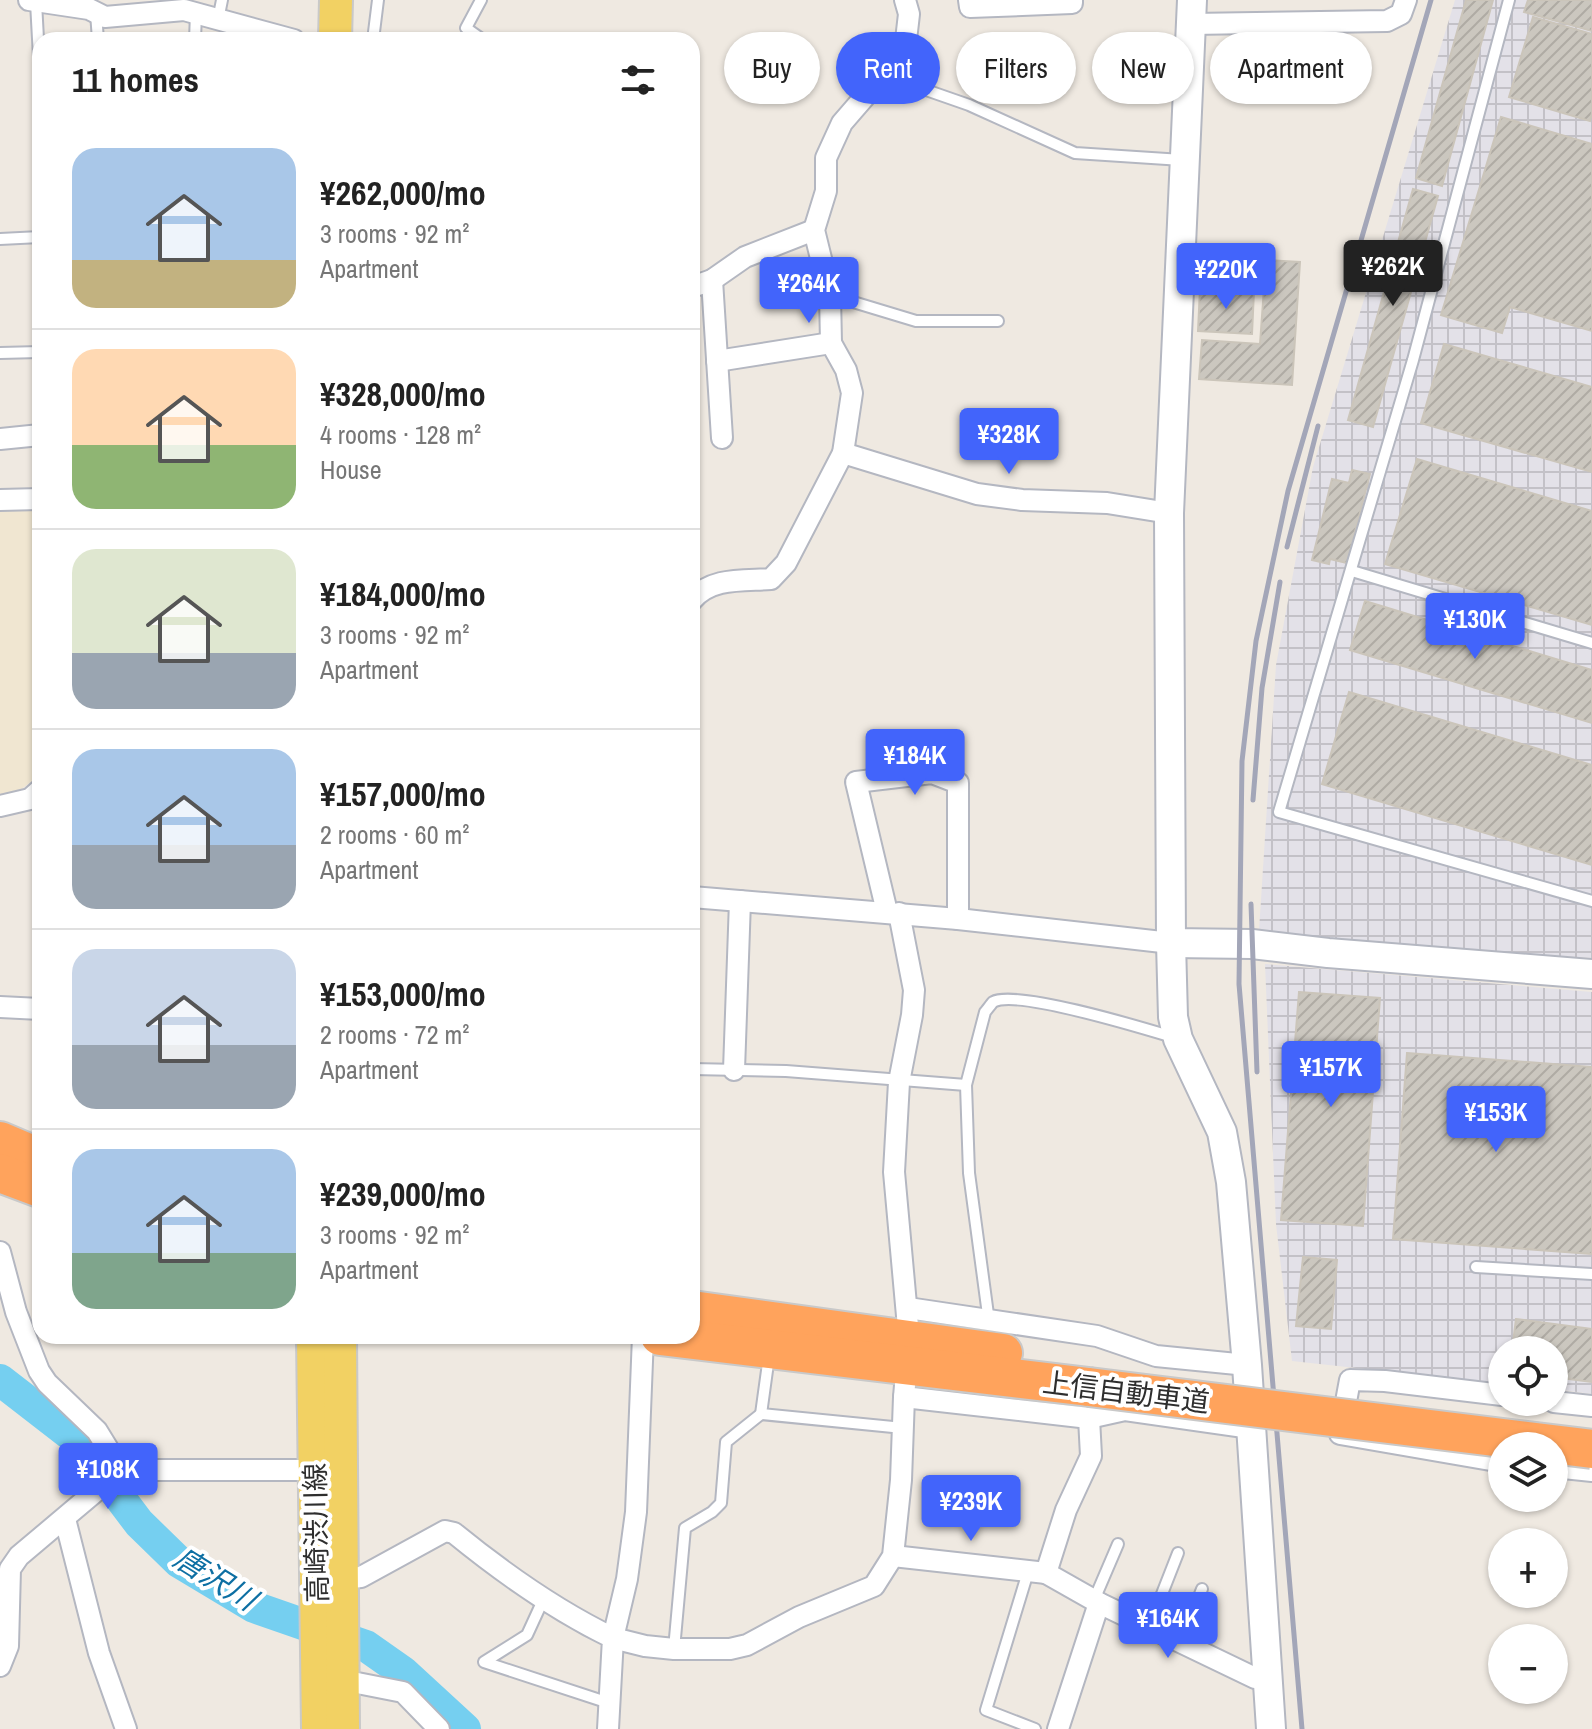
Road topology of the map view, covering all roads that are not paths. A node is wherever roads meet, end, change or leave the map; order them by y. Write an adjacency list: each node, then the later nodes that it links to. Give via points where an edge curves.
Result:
1 (336, 0): 18 (main road)
2 (378, 0): 19 (lane)
3 (481, 0): 20 (lane, via 466,28)
4 (905, 0): 21 (street)
5 (969, 0): 6 (street, via 970,7)
6 (1072, 0)
7 (1406, 0): 12 (street, via 1401,14 1387,21)
8 (1509, 0): 43 (lane)
9 (32, 1): 10 (street); 14 (lane)
10 (91, 7): 13 (street, via 105,17); 15 (lane)
11 (220, 10): 13 (street); 17 (street)
12 (1191, 12): 24 (street)
13 (196, 13): 16 (lane)
14 (35, 32)
15 (96, 32)
16 (195, 32)
17 (274, 32)
18 (335, 32)
19 (374, 32)
20 (472, 32)
21 (907, 32)
22 (940, 95): 24 (lane, via 1075,153)
23 (858, 104): 25 (street, via 842,123 826,158 826,191)
24 (1184, 160): 42 (street)
25 (814, 230): 28 (street, via 745,257); 30 (street)
26 (32, 237): 27 (lane)
27 (0, 239)
28 (712, 280): 29 (street); 35 (street)
29 (700, 284)
30 (830, 295): 31 (lane, via 916,321); 32 (street)
31 (998, 321)
32 (831, 343): 35 (street); 39 (street, via 852,393)
33 (32, 352): 34 (lane)
34 (0, 353)
35 (717, 361): 37 (street)
36 (32, 436): 38 (street)
37 (722, 438)
38 (0, 439)
39 (843, 453): 42 (street, via 977,494); 44 (street, via 786,563 771,579 716,583)
40 (32, 499): 41 (street)
41 (0, 500)
42 (1169, 513): 53 (street)
43 (1352, 571): 45 (lane); 50 (lane, via 1279,812)
44 (700, 591)
45 (1592, 643)
46 (32, 797): 47 (street)
47 (0, 806)
48 (700, 898): 49 (street)
49 (740, 901): 51 (street); 59 (street)
50 (1592, 901)
51 (893, 913): 52 (street); 52 (street, via 856,782 932,773 958,783); 60 (street, via 914,990)
52 (958, 919): 53 (street)
53 (1171, 943): 54 (street, via 1252,944); 57 (street)
54 (1592, 974)
55 (0, 1007): 56 (street)
56 (32, 1009)
57 (1178, 1039): 61 (lane, via 1098,1014 1007,999 992,1003 985,1012); 77 (street, via 1222,1132)
58 (700, 1069): 59 (lane)
59 (734, 1070): 60 (lane)
60 (899, 1082): 61 (lane); 76 (street, via 894,1172)
61 (966, 1085): 70 (lane, via 969,1173)
62 (0, 1141): 63 (highway)
63 (32, 1155)
64 (0, 1173): 65 (highway)
65 (32, 1185)
66 (0, 1252): 89 (street, via 39,1371 97,1431)
67 (1476, 1267): 68 (lane)
68 (1592, 1274)
69 (700, 1312): 76 (highway, 上信自動車道)
70 (989, 1322): 76 (street); 77 (street, via 1097,1336 1156,1356)
71 (700, 1341): 75 (highway, 上信自動車道)
72 (313, 1344): 90 (main road, 高崎渋川線)
73 (340, 1344): 97 (main road, 高崎渋川線)
74 (643, 1344): 103 (street, via 636,1512)
75 (770, 1350): 76 (highway, 上信自動車道); 82 (lane)
76 (907, 1352): 78 (highway, 上信自動車道); 84 (street)
77 (1247, 1365): 85 (street)
78 (1090, 1391): 83 (highway, 上信自動車道); 85 (street, via 1125,1410); 86 (highway, 上信自動車道, bridge); 96 (street, via 1091,1456)
79 (1488, 1393): 87 (street, via 1350,1380 1340,1434)
80 (1568, 1403): 81 (street)
81 (1592, 1406)
82 (761, 1414): 84 (lane); 105 (lane, via 726,1442 721,1503 685,1528)
83 (1592, 1427)
84 (903, 1428): 95 (street)
85 (1251, 1428): 117 (street)
86 (1592, 1449)
87 (1488, 1460)
88 (1568, 1468): 91 (street)
89 (121, 1470): 90 (street); 92 (street)
90 (315, 1470): 101 (main road, 高崎渋川線)
91 (1592, 1471)
92 (65, 1519): 107 (street, via 10,1569 8,1646); 110 (street, via 99,1653)
93 (1118, 1544): 100 (lane)
94 (1178, 1553): 102 (lane)
95 (893, 1556): 96 (street); 105 (street, via 874,1586 747,1645)
96 (1037, 1573): 100 (street); 115 (lane, via 986,1710)
97 (342, 1579): 99 (street, via 361,1577 445,1531); 101 (main road, 高崎渋川線)
98 (1202, 1589): 104 (lane)
99 (544, 1598): 103 (street); 109 (lane, via 527,1635 484,1662)
100 (1096, 1602): 102 (street); 116 (street)
101 (329, 1618): 106 (main road, 高崎渋川線)
102 (1149, 1627): 104 (street)
103 (613, 1638): 105 (street); 109 (street)
104 (1181, 1642): 108 (street)
105 (674, 1649)
106 (333, 1665): 111 (main road, 高崎渋川線); 112 (main road, 高崎渋川線); 113 (street, via 403,1692)
107 (0, 1666)
108 (1255, 1678)
109 (609, 1703): 114 (street)
110 (126, 1729)
111 (318, 1729)
112 (343, 1729)
113 (439, 1729)
114 (608, 1729)
115 (1035, 1729)
116 (1058, 1729)
117 (1271, 1729)

